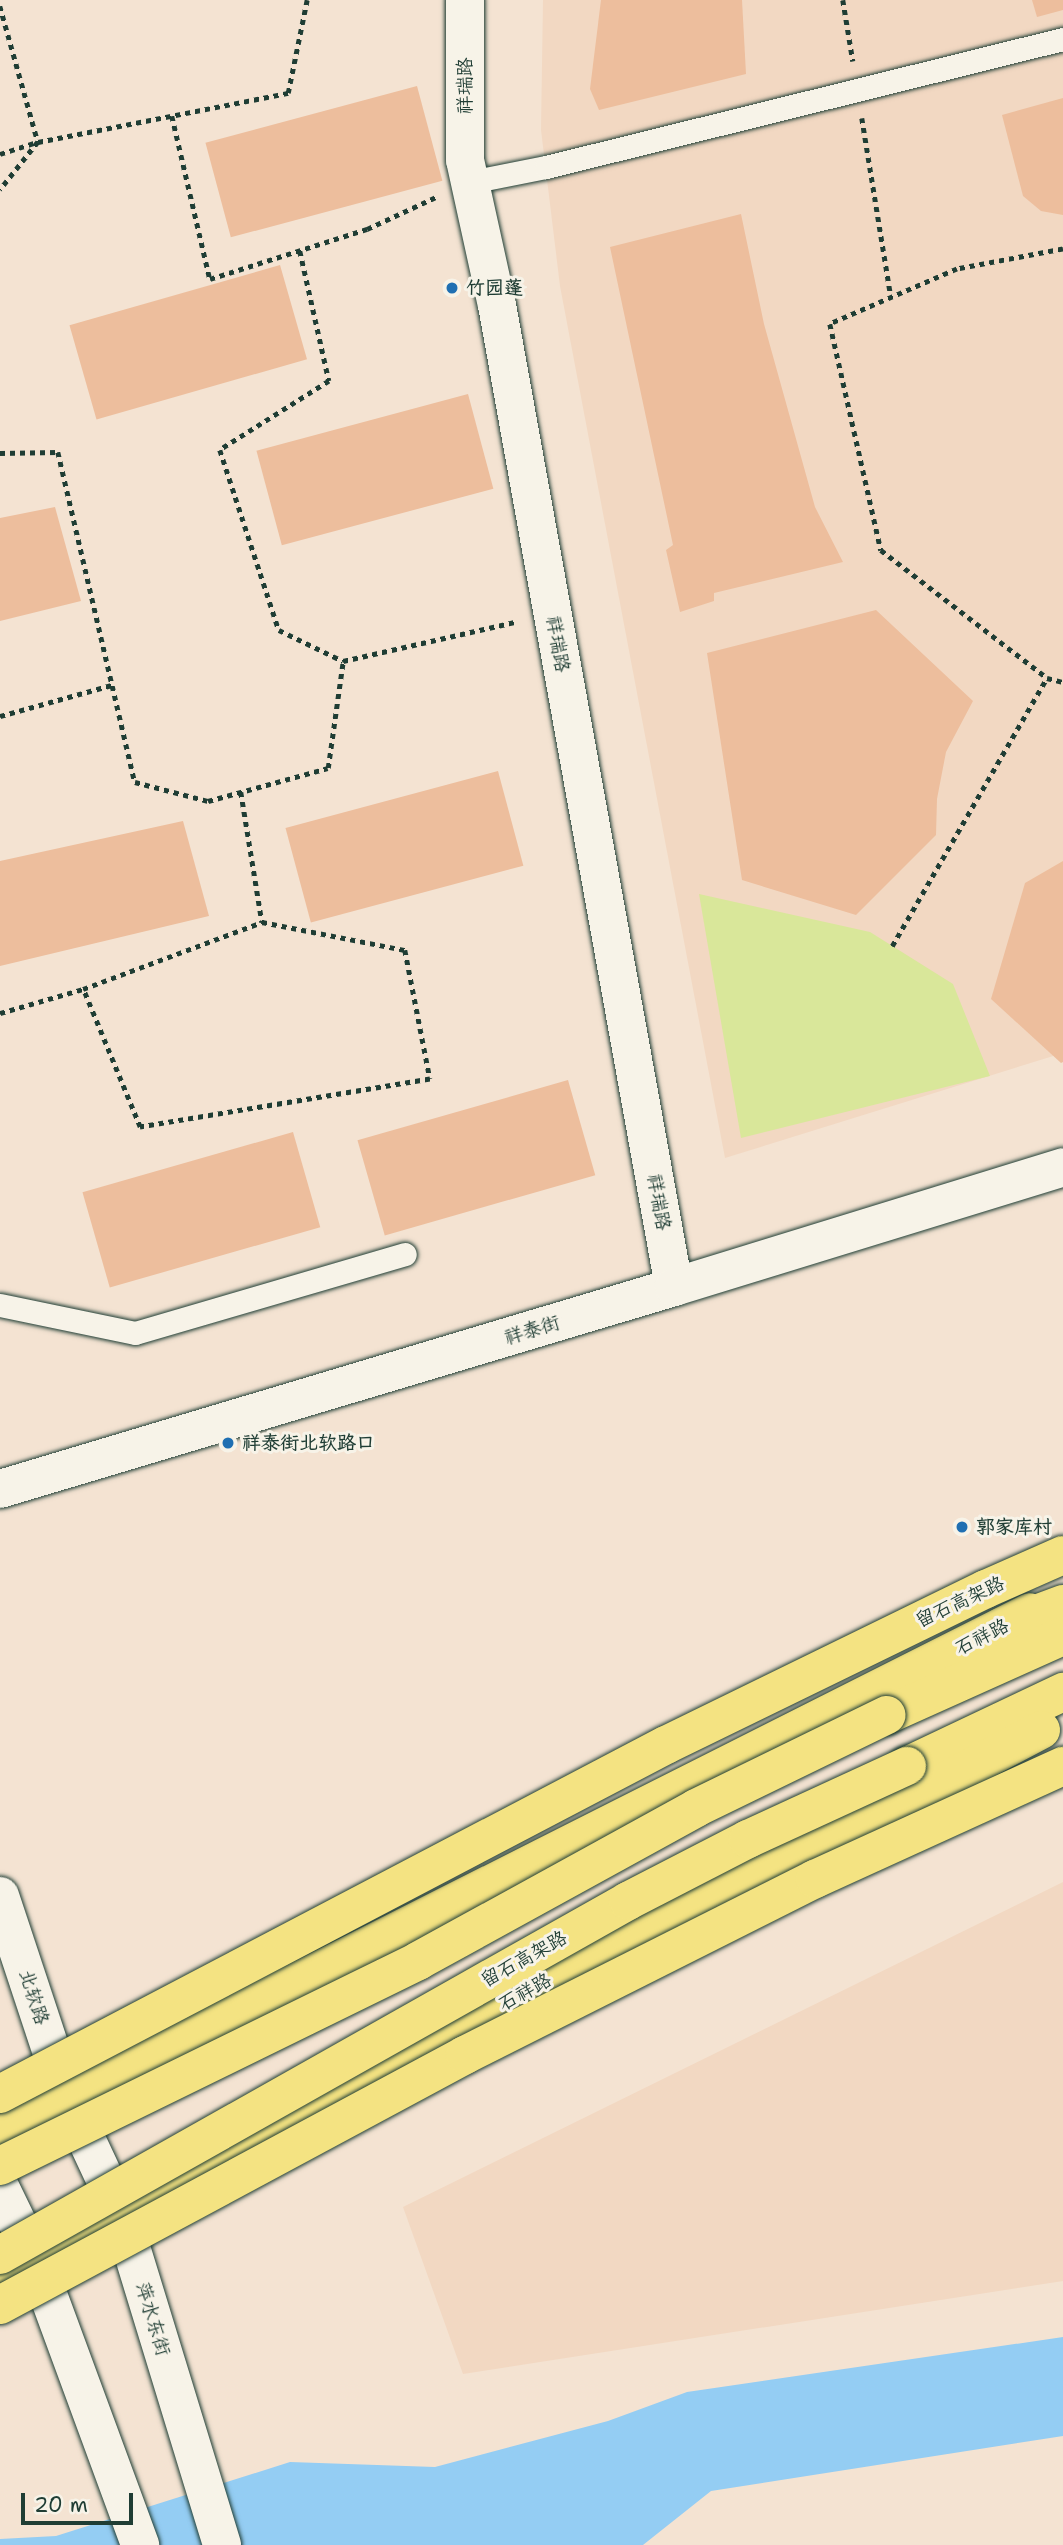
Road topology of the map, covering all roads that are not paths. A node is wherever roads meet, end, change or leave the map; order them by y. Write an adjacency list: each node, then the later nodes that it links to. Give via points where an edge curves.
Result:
1 (465, 0): 3 (street, 祥瑞路, via 465,160)
2 (1063, 39): 3 (lane, via 546,167)
3 (470, 181): 6 (street, 祥瑞路, via 497,305)
4 (1063, 1167): 6 (street, 祥泰街)
5 (405, 1254): 7 (lane, via 135,1333)
6 (674, 1287): 8 (street, 祥泰街)
7 (0, 1305)
8 (0, 1489)
9 (1063, 1555): 20 (main road, 留石高架路, bridge, via 666,1745)
10 (1063, 1595): 12 (main road, 石祥路)
11 (1063, 1604): 12 (main road)
12 (1001, 1627): 21 (main road, 石祥路)
13 (1063, 1636): 23 (main road, bridge, via 696,1808 418,1961)
14 (1063, 1692): 18 (main road, 留石高架路)
15 (1063, 1718): 18 (main road)
16 (1063, 1731): 18 (main road, 石祥路)
17 (1063, 1766): 28 (main road, bridge, via 816,1879 465,2055)
18 (910, 1782): 25 (main road, 石祥路); 26 (main road, 留石高架路, bridge, via 748,1839 628,1901)
19 (0, 1896): 21 (street, 北软路)
20 (0, 2094)
21 (67, 2098): 22 (main road, 石祥路); 25 (street, 萍水东街)
22 (0, 2131)
23 (0, 2166)
24 (0, 2187): 26 (street)
25 (120, 2211): 26 (main road, 石祥路); 30 (street, 萍水东街)
26 (18, 2257): 27 (main road, 石祥路); 29 (street, via 117,2480)
27 (0, 2279)
28 (0, 2305)
29 (140, 2545)
30 (222, 2545)

